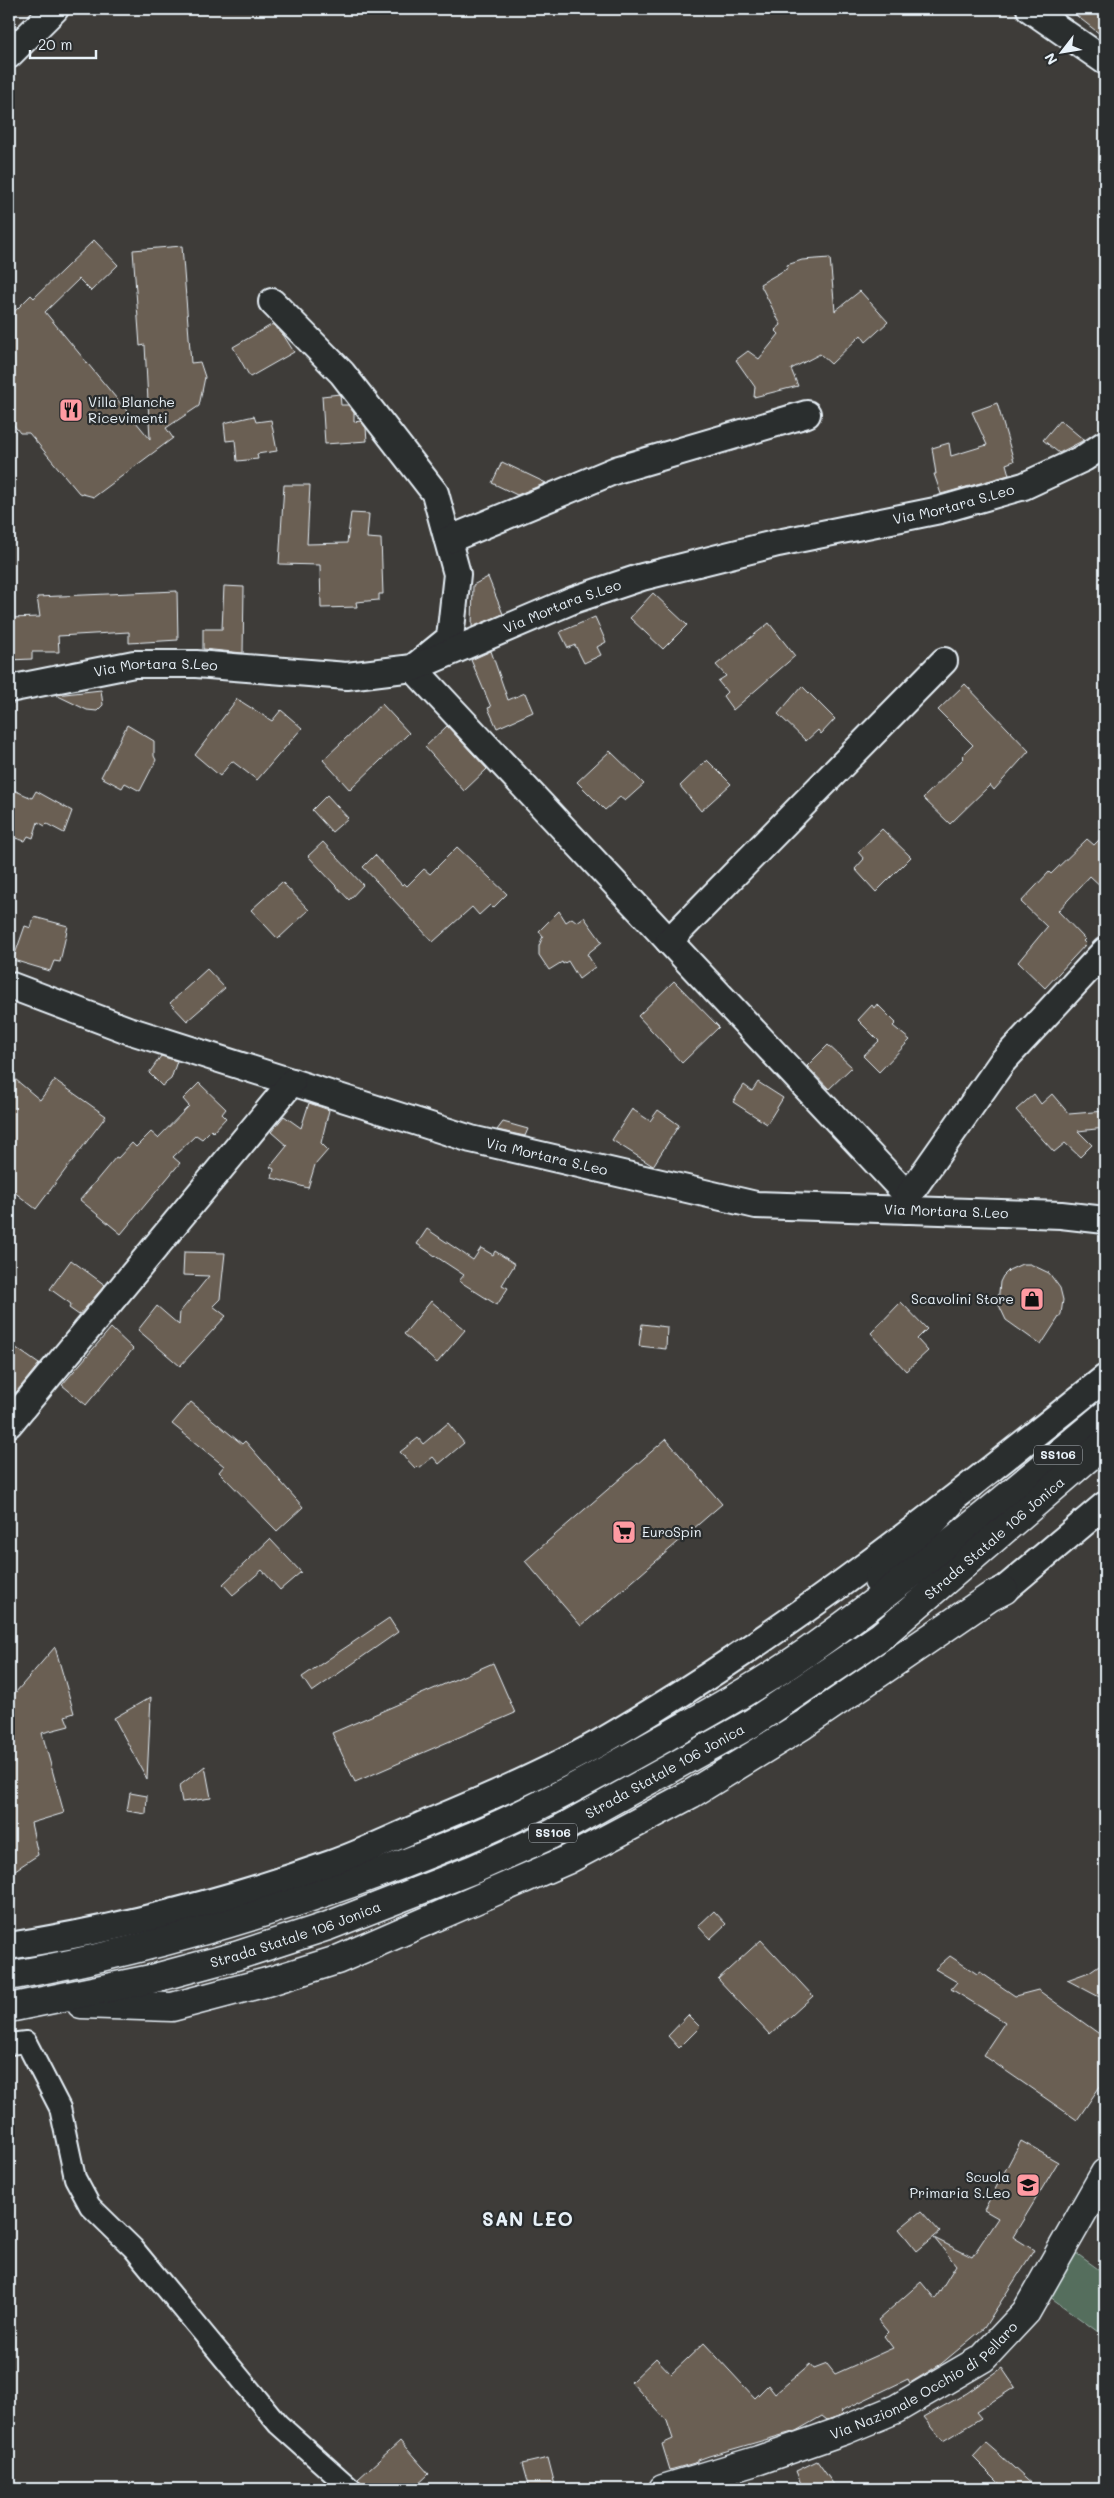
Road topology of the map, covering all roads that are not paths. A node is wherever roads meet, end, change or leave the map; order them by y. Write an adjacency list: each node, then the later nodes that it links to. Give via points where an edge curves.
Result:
1 (55, 9): 3 (street)
2 (1030, 9): 4 (street)
3 (9, 55)
4 (1105, 61)
5 (272, 302): 8 (street, via 342,374 435,493)
6 (807, 414): 8 (street, via 616,470)
7 (1105, 444): 10 (street, Via Mortara S.Leo, via 1084,458 1024,486 949,508 778,543 642,577 573,600)
8 (448, 540): 10 (street, via 457,574 450,638)
9 (944, 661): 12 (street)
10 (413, 668): 11 (street, Via Mortara S.Leo, via 347,676 196,664 134,664); 12 (street)
11 (9, 689)
12 (669, 941): 16 (street)
13 (1105, 951): 16 (street, via 1002,1062)
14 (9, 985): 15 (street, Via Mortara S.Leo, via 128,1030)
15 (292, 1082): 16 (street, Via Mortara S.Leo, via 471,1139 756,1205); 20 (street)
16 (908, 1203): 17 (street, Via Mortara S.Leo)
17 (1105, 1220)
18 (1105, 1378): 22 (street)
19 (1105, 1416): 25 (main road, Strada Statale 106 Jonica / SS106, via 1010,1495)
20 (9, 1424)
21 (1105, 1443): 28 (main road, Strada Statale 106 Jonica / SS106, via 881,1636 752,1723 585,1817 474,1869 328,1926 198,1966)
22 (950, 1503): 25 (main road); 26 (street, via 801,1613 664,1704 598,1744 529,1779 332,1863 168,1914)
23 (1105, 1505): 24 (street)
24 (1004, 1590): 28 (main road, via 803,1725 691,1794 567,1860 337,1960 172,2007 101,2006)
25 (820, 1643): 27 (main road, Strada Statale 106 Jonica / SS106, via 738,1697 609,1769 460,1842 228,1924 142,1948)
26 (9, 1946)
27 (9, 1976)
28 (53, 2001): 29 (main road, Strada Statale 106 Jonica / SS106)
29 (9, 2008)
30 (9, 2044): 32 (street, via 26,2042 60,2108 75,2178 90,2206 133,2248 278,2424)
31 (1105, 2173): 33 (main road, Via Nazionale Occhio di Pellaro, via 1026,2312 983,2358 896,2409 854,2427)
32 (351, 2489)
33 (663, 2489)

